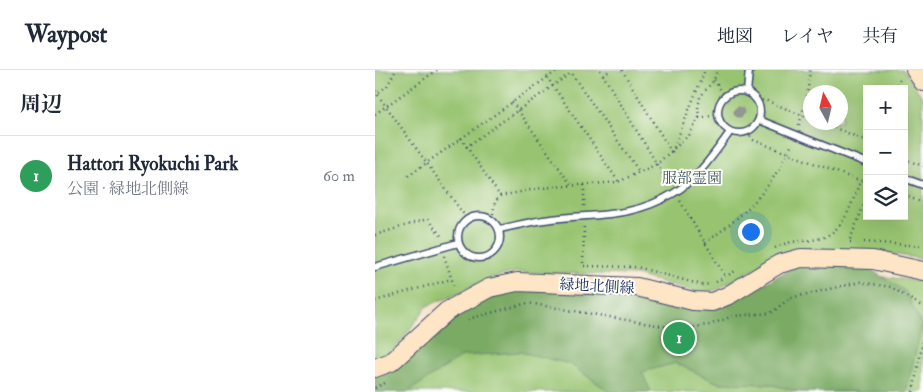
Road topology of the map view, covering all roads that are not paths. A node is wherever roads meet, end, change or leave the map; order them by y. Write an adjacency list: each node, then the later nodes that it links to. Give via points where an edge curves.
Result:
1 (749, 70): 4 (lane)
2 (907, 75): 3 (street)
3 (923, 82)
4 (747, 93): 5 (lane, via 757,101); 6 (lane, via 736,91 718,104 717,115 721,125)
5 (759, 120): 6 (lane, via 747,132); 7 (lane)
6 (731, 132): 10 (lane, via 699,171 675,193 647,207 615,215 545,220)
7 (863, 161)
8 (908, 179): 9 (lane)
9 (923, 185)
10 (499, 229): 11 (lane, via 492,219 480,215 467,218 458,229); 11 (lane, via 500,241 492,254 478,258 465,254)
11 (458, 243): 12 (lane)
12 (375, 267)
13 (923, 270): 14 (street, 緑地北側線, via 873,260 801,258 779,264 712,302 693,301 637,286 517,282 489,288 447,311 391,362)
14 (375, 368)

